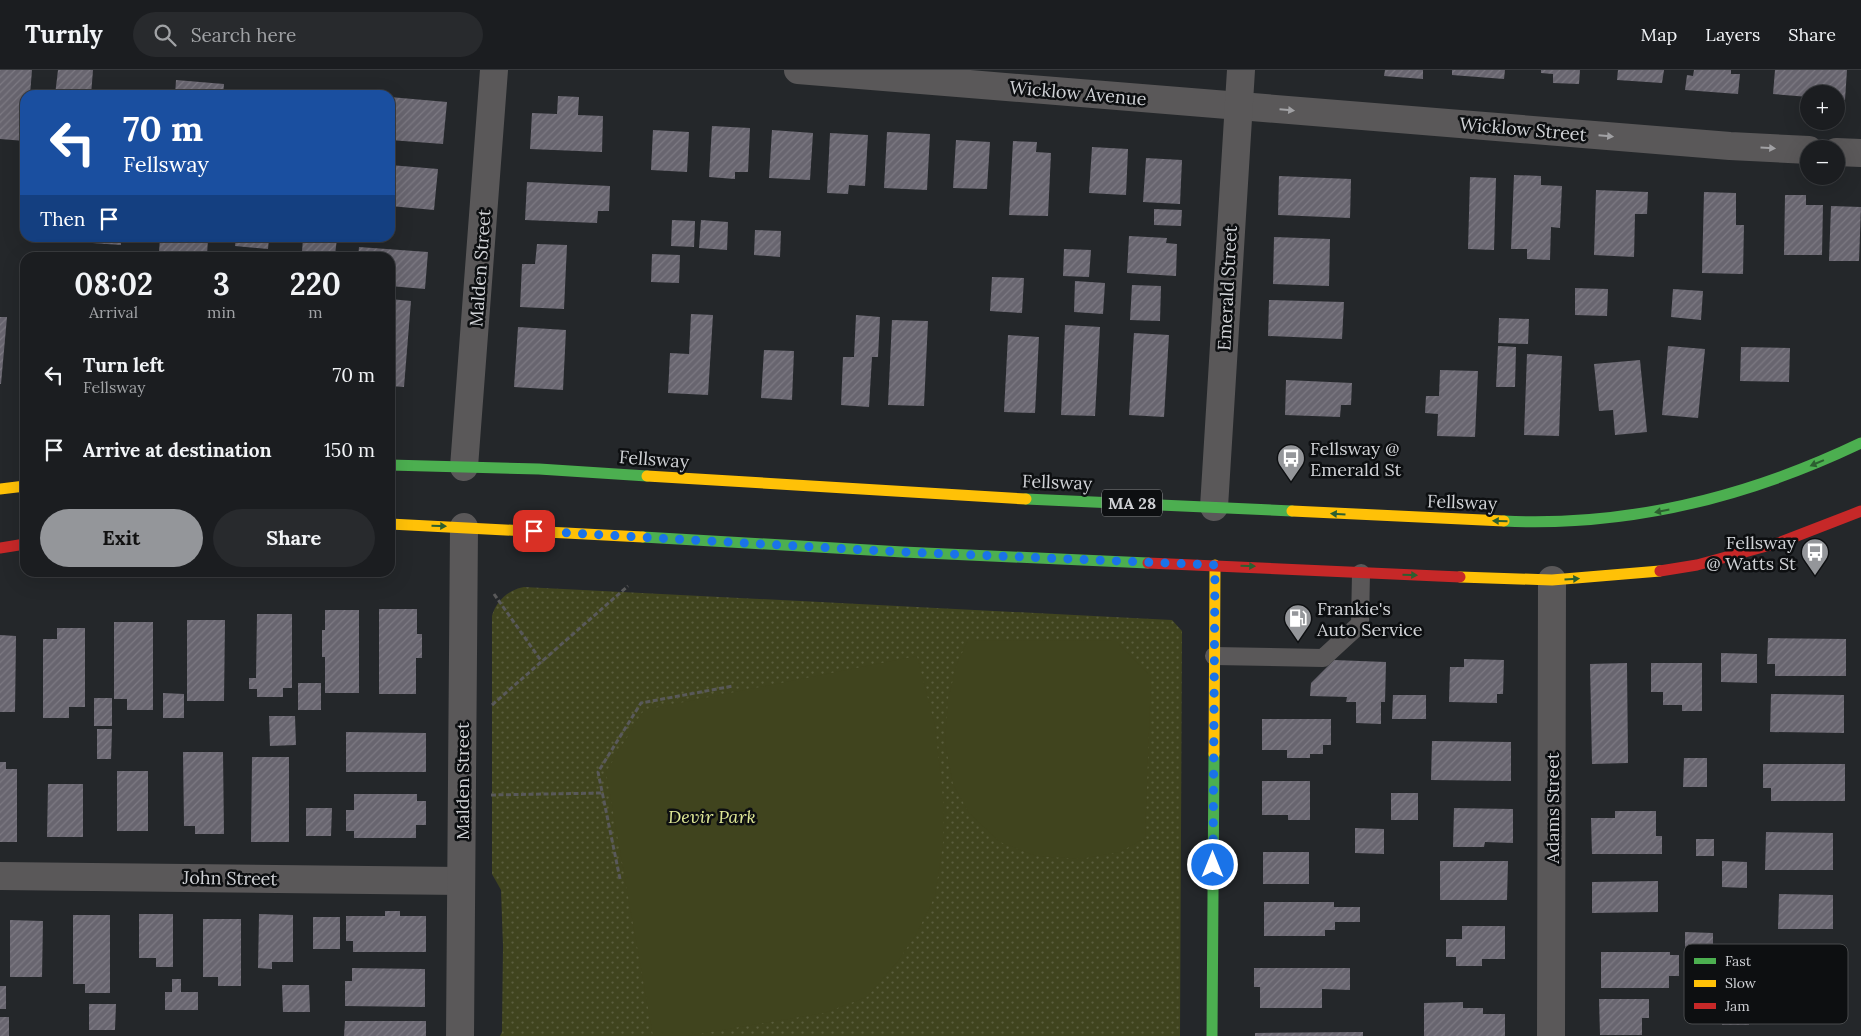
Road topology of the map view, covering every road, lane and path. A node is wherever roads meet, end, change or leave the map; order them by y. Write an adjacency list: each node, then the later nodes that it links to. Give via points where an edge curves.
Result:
1 (494, 70): 10 (street, Malden Street)
2 (798, 70): 4 (street, Wicklow Avenue)
3 (1241, 70): 4 (street, Emerald Street)
4 (1238, 106): 5 (street, Wicklow Street, one-way to 5); 13 (street, Emerald Street)
5 (1800, 150)
6 (1845, 152): 7 (street)
7 (1861, 153)
8 (1861, 443): 13 (main road, Fellsway / MA 28, one-way to 13, via 1739,493 1662,511 1590,521 1506,522)
9 (395, 465): 10 (main road, Fellsway / MA 28)
10 (464, 467): 13 (main road, Fellsway / MA 28, via 990,497)
11 (20, 487): 12 (main road)
12 (0, 489)
13 (1214, 506)
14 (1861, 511): 21 (main road, one-way to 14, via 1648,573 1697,565 1781,542)
15 (395, 524): 16 (main road, one-way to 16)
16 (464, 526): 19 (main road, via 902,552); 32 (street, Malden Street)
17 (20, 545): 18 (main road)
18 (0, 548)
19 (1215, 565): 20 (main road, one-way to 20); 24 (main road)
20 (1361, 572): 21 (main road, one-way to 21); 24 (lane, via 1360,624 1323,658)
21 (1552, 580): 35 (street, Adams Street)
22 (628, 586): 25 (path)
23 (494, 594): 25 (path)
24 (1214, 656): 34 (main road)
25 (542, 662): 27 (path)
26 (733, 686): 28 (path, via 641,703 598,772)
27 (488, 709)
28 (602, 793): 29 (path); 31 (path)
29 (488, 795)
30 (0, 876): 32 (street, John Street)
31 (620, 879)
32 (461, 881): 33 (street, Malden Street)
33 (460, 1036)
34 (1212, 1036)
35 (1551, 1036)

